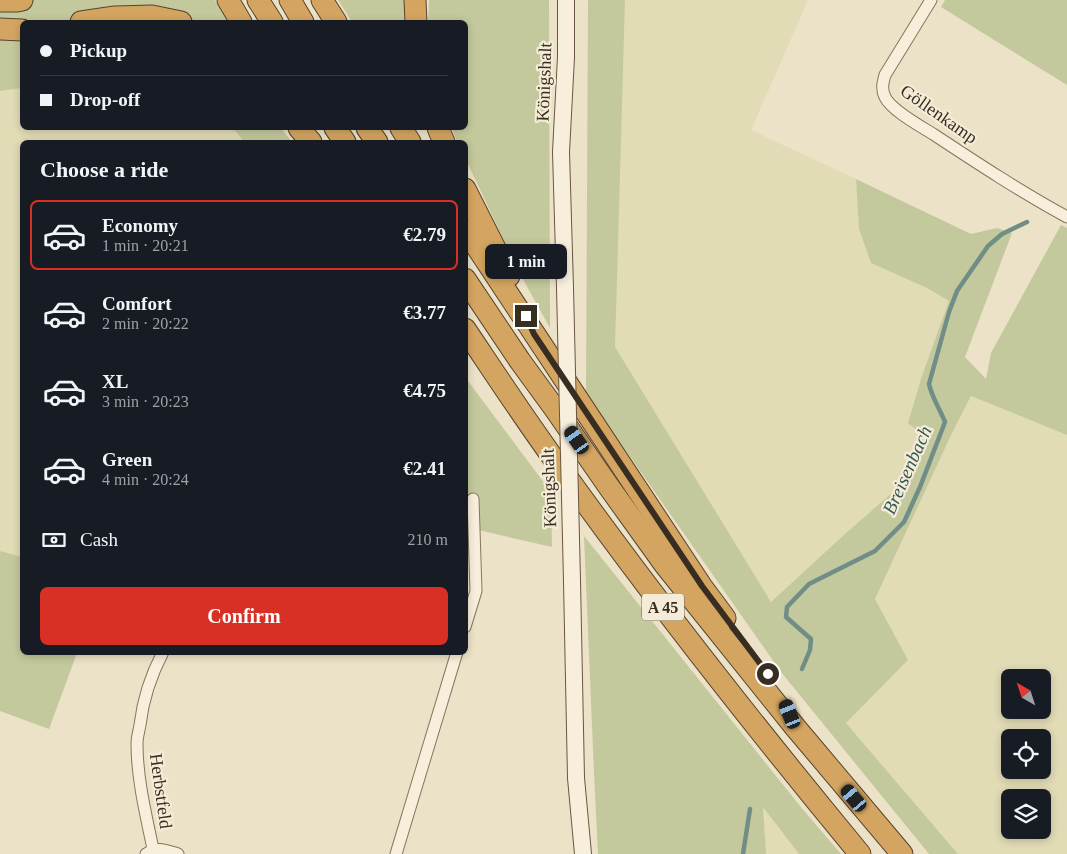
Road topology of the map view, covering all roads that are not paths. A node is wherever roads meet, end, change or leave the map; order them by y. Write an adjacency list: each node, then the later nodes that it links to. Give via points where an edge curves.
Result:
1 (22, 0): 9 (highway)
2 (228, 0): 12 (highway)
3 (258, 0): 13 (highway)
4 (290, 0): 14 (highway)
5 (322, 0): 15 (highway)
6 (415, 0): 16 (highway)
7 (566, 0): 37 (main road, Königshalt, bridge, via 561,152 576,778)
8 (931, 0): 22 (street, Göllenkamp, via 885,75 884,96 904,116)
9 (0, 1)
10 (95, 20): 11 (highway, via 152,16)
11 (171, 20)
12 (241, 20)
13 (271, 20)
14 (302, 20)
15 (335, 20)
16 (416, 20)
17 (0, 28): 18 (highway)
18 (20, 30)
19 (301, 130): 20 (highway)
20 (309, 140)
21 (468, 195): 26 (highway)
22 (1067, 217)
23 (468, 234): 26 (highway)
24 (468, 283): 33 (highway, A 45, via 665,565)
25 (468, 333): 28 (highway, A 45)
26 (534, 334): 33 (highway, via 702,586 779,689)
27 (468, 358): 28 (highway)
28 (558, 466): 38 (highway, A 45, via 760,731)
29 (474, 499): 30 (street, via 476,591)
30 (468, 617)
31 (162, 655): 34 (street, Herbstfeld, via 146,692 137,742)
32 (456, 655): 36 (street)
33 (795, 727): 39 (highway, A 45)
34 (149, 852): 35 (street, via 164,850)
35 (178, 854)
36 (396, 854)
37 (583, 854)
38 (860, 854)
39 (902, 854)

